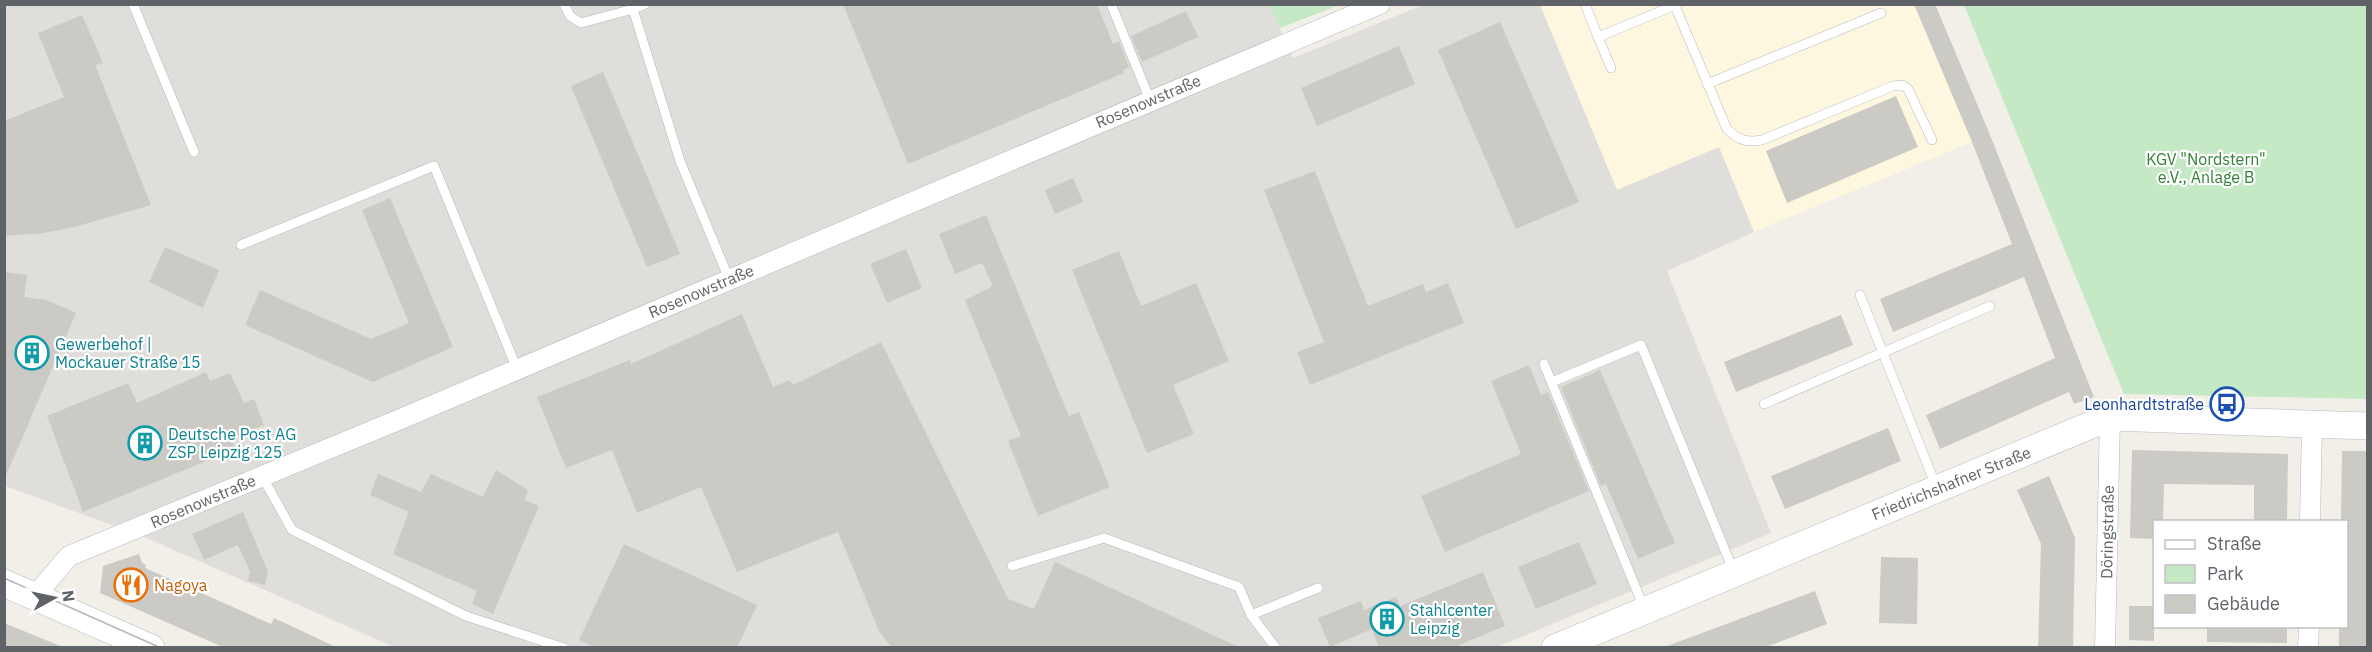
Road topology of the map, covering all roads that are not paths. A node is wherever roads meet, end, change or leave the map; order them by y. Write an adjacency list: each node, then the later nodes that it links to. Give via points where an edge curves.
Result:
1 (133, 4): 15 (lane)
2 (564, 4): 8 (lane, via 570,16 581,23)
3 (645, 4): 8 (lane)
4 (1111, 4): 13 (lane)
5 (1380, 4): 13 (street, Rosenowstraße)
6 (1585, 4): 10 (lane)
7 (1676, 5): 10 (lane); 12 (lane)
8 (633, 9): 17 (lane, via 680,161)
9 (1881, 13): 12 (lane)
10 (1598, 37): 11 (lane)
11 (1611, 68)
12 (1707, 84): 14 (lane, via 1727,129 1746,141 1762,140 1902,85)
13 (1150, 100): 17 (street, Rosenowstraße)
14 (1932, 140)
15 (194, 153)
16 (241, 245): 22 (lane, via 434,166)
17 (729, 279): 22 (street, Rosenowstraße)
18 (1860, 295): 20 (lane)
19 (1990, 306): 20 (lane)
20 (1883, 352): 24 (lane); 29 (lane)
21 (1544, 364): 23 (lane)
22 (517, 369): 28 (street, Rosenowstraße)
23 (1552, 382): 32 (lane, via 1641,345); 36 (lane)
24 (1764, 404)
25 (2110, 417): 26 (main road, Friedrichshafner Straße); 29 (main road, Friedrichshafner Straße); 43 (street, Döringstraße)
26 (2312, 424): 27 (main road, Friedrichshafner Straße); 30 (street)
27 (2367, 426)
28 (262, 476): 35 (street, Rosenowstraße, via 69,556); 40 (lane, via 292,530 466,616)
29 (1937, 489): 32 (main road, Friedrichshafner Straße)
30 (2310, 520)
31 (1012, 566): 37 (lane, via 1104,538 1239,586)
32 (1734, 572): 36 (main road, Friedrichshafner Straße)
33 (4, 583): 35 (main road)
34 (1318, 588): 37 (lane)
35 (35, 596): 39 (main road)
36 (1645, 610): 42 (main road, Friedrichshafner Straße)
37 (1251, 615): 41 (lane)
38 (2309, 628): 44 (street)
39 (151, 648)
40 (564, 648)
41 (1276, 648)
42 (1555, 648)
43 (2105, 648)
44 (2308, 648)

